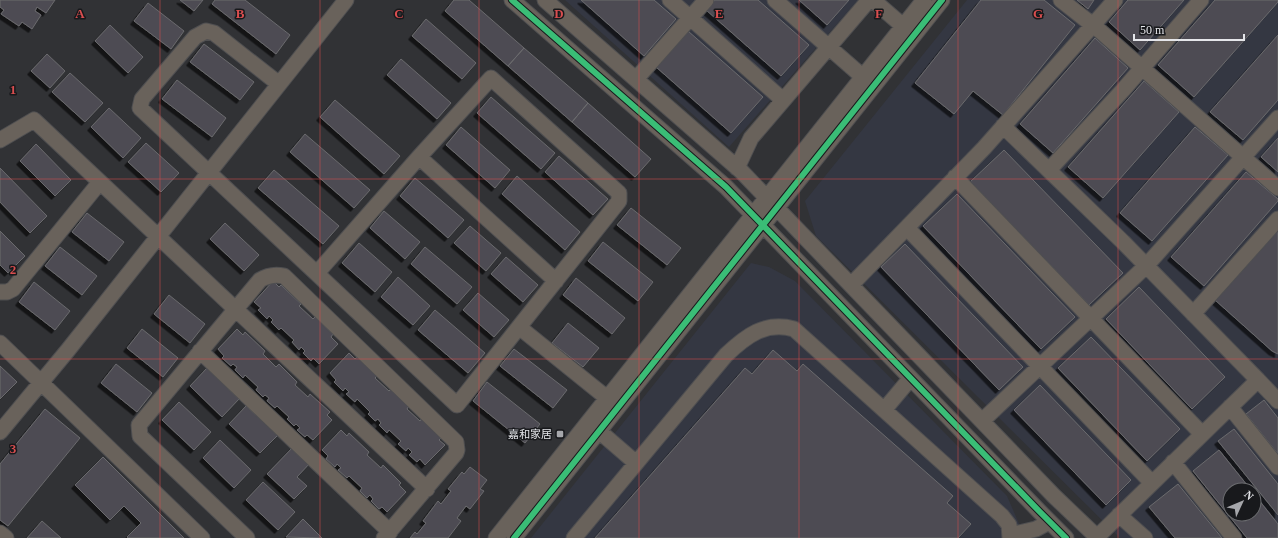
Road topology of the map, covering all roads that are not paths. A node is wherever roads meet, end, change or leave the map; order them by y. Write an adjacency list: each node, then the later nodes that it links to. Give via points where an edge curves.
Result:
1 (346, 0): 21 (street)
2 (512, 0): 36 (street, via 726,187)
3 (545, 0): 20 (street)
4 (670, 0): 14 (street)
5 (706, 0): 14 (street)
6 (775, 0): 17 (street)
7 (869, 0): 17 (street)
8 (873, 0): 16 (street)
9 (924, 0): 16 (street)
10 (942, 0): 34 (street)
11 (1061, 0): 15 (street)
12 (1115, 0): 15 (street)
13 (1201, 0): 18 (street)
14 (690, 18): 20 (street); 22 (street)
15 (1093, 25): 18 (street); 24 (street)
16 (903, 26): 19 (street)
17 (828, 47): 19 (street); 22 (street)
18 (1142, 68): 27 (street); 29 (street)
19 (863, 77): 34 (street)
20 (636, 79): 28 (street)
21 (279, 84): 30 (street); 30 (street, via 214,33 206,31 195,37 142,100 140,108)
22 (783, 100): 28 (street, via 751,138)
23 (1278, 118): 27 (street)
24 (1003, 126): 29 (street); 31 (street)
25 (0, 140): 32 (street, via 34,120)
26 (419, 157): 40 (street); 41 (street); 41 (street, via 491,78 618,193 619,201)
27 (1243, 157): 33 (street); 39 (street)
28 (738, 168): 34 (street)
29 (1049, 170): 39 (street)
30 (209, 172): 38 (street); 40 (street)
31 (955, 177): 37 (street); 46 (street)
32 (100, 182): 38 (street); 43 (street, via 13,289)
33 (1278, 188)
34 (772, 203): 36 (street); 42 (street)
35 (1278, 219): 45 (street)
36 (758, 220): 51 (street); 54 (street); 59 (street)
37 (907, 228): 42 (street); 50 (street)
38 (157, 237): 44 (street); 53 (street)
39 (1146, 266): 45 (street); 46 (street)
40 (317, 273): 47 (street, via 457,405)
41 (556, 281): 47 (street)
42 (851, 285): 58 (street)
43 (0, 292)
44 (235, 310): 49 (street); 66 (street); 66 (street, via 260,280 271,275 284,276 456,442 456,453)
45 (1193, 314): 52 (street)
46 (1091, 318): 50 (street); 61 (street)
47 (519, 327): 54 (street)
48 (0, 342): 53 (street)
49 (200, 351): 70 (street); 74 (street, via 139,425 140,436)
50 (1040, 366): 58 (street); 65 (street)
51 (910, 379): 57 (street); 68 (street)
52 (1258, 380): 55 (street); 56 (street)
53 (41, 382): 60 (street); 73 (street)
54 (607, 398): 75 (street)
55 (1278, 401)
56 (1230, 407): 61 (street); 64 (street)
57 (884, 410): 63 (street, via 794,330 769,327 739,343 726,355); 71 (street, via 1002,516 1008,524)
58 (982, 421): 79 (street)
59 (599, 431): 63 (street); 76 (street)
60 (0, 432)
61 (1202, 434): 62 (street)
62 (1173, 462): 65 (street); 81 (street)
63 (636, 463): 77 (street)
64 (1278, 467)
65 (1152, 483): 67 (street)
66 (427, 489): 70 (street)
67 (1119, 515): 79 (street); 80 (street)
68 (1049, 522): 71 (street); 78 (street)
69 (0, 532): 72 (street)
70 (387, 535)
71 (1010, 537)
72 (6, 538)
73 (202, 538)
74 (247, 538)
75 (496, 538)
76 (514, 538)
77 (574, 538)
78 (1066, 538)
79 (1097, 538)
80 (1145, 538)
81 (1234, 538)

